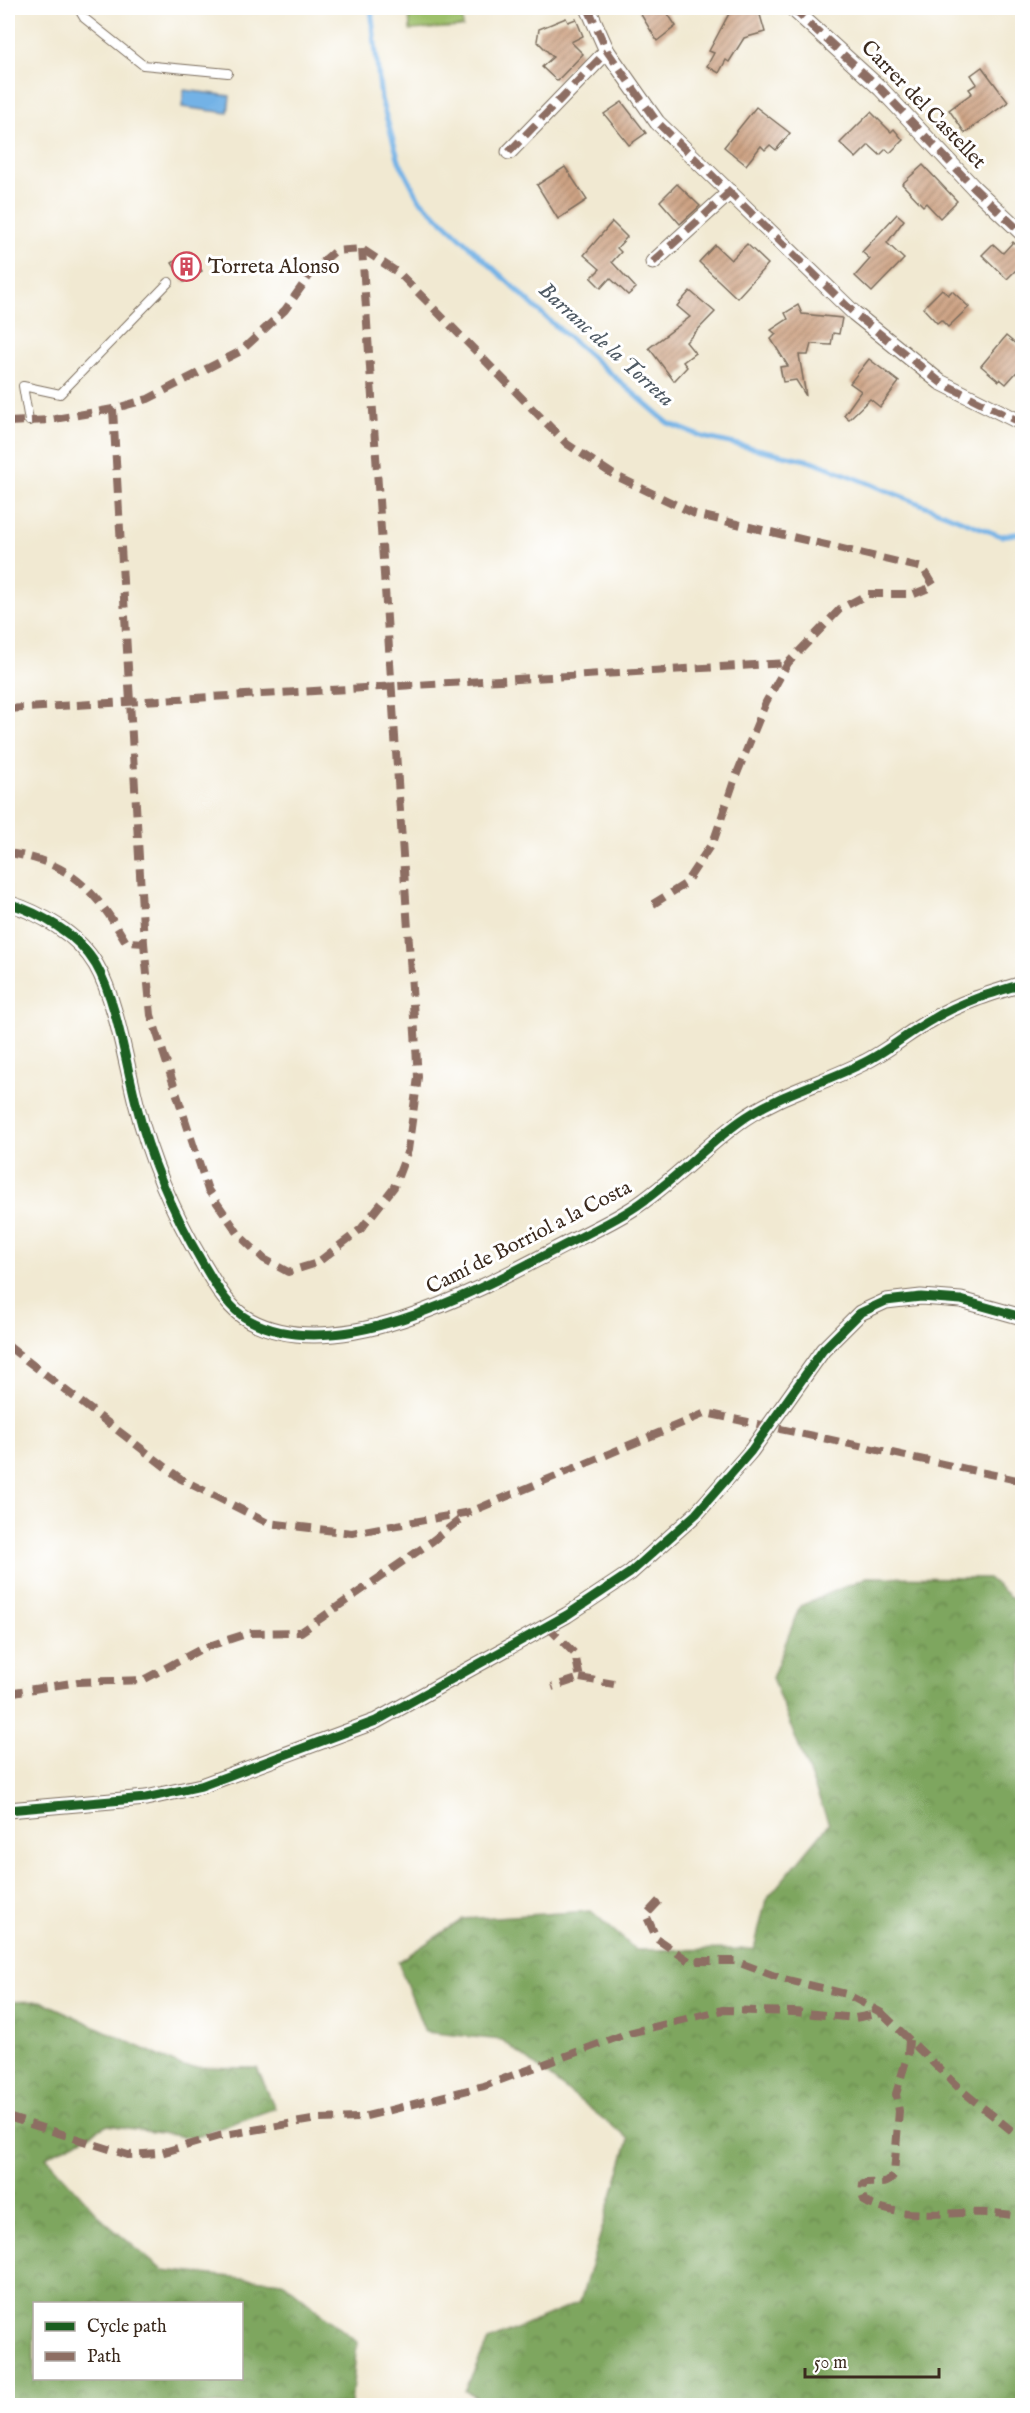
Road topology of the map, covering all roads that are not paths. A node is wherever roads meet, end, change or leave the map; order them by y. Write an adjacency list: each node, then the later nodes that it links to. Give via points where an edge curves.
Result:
1 (78, 8): 5 (lane, via 84,18 143,65)
2 (588, 8): 4 (street)
3 (792, 8): 8 (street, Carrer del Castellet, via 881,89 974,188)
4 (607, 51): 6 (street); 7 (street, via 657,122)
5 (228, 73)
6 (509, 152)
7 (730, 192): 9 (street); 12 (street, via 854,313 940,382)
8 (1023, 233)
9 (652, 262)
10 (169, 282): 11 (lane, via 60,394 23,386)
11 (29, 422)
12 (1023, 423)
13 (8, 903): 14 (street, Camí de Borriol a la Costa, via 53,924 79,943 96,965 112,1005 137,1109 162,1183 192,1244 222,1294 244,1318 291,1335 330,1334 385,1324 431,1310 496,1281 632,1209 740,1122 795,1090 864,1063 935,1017 984,995)
14 (1023, 984)
15 (1023, 1317): 16 (street, via 961,1300 921,1297 886,1301 860,1313 823,1350 751,1451 696,1514 630,1573 567,1615 376,1721 201,1786 146,1798)
16 (8, 1810)

